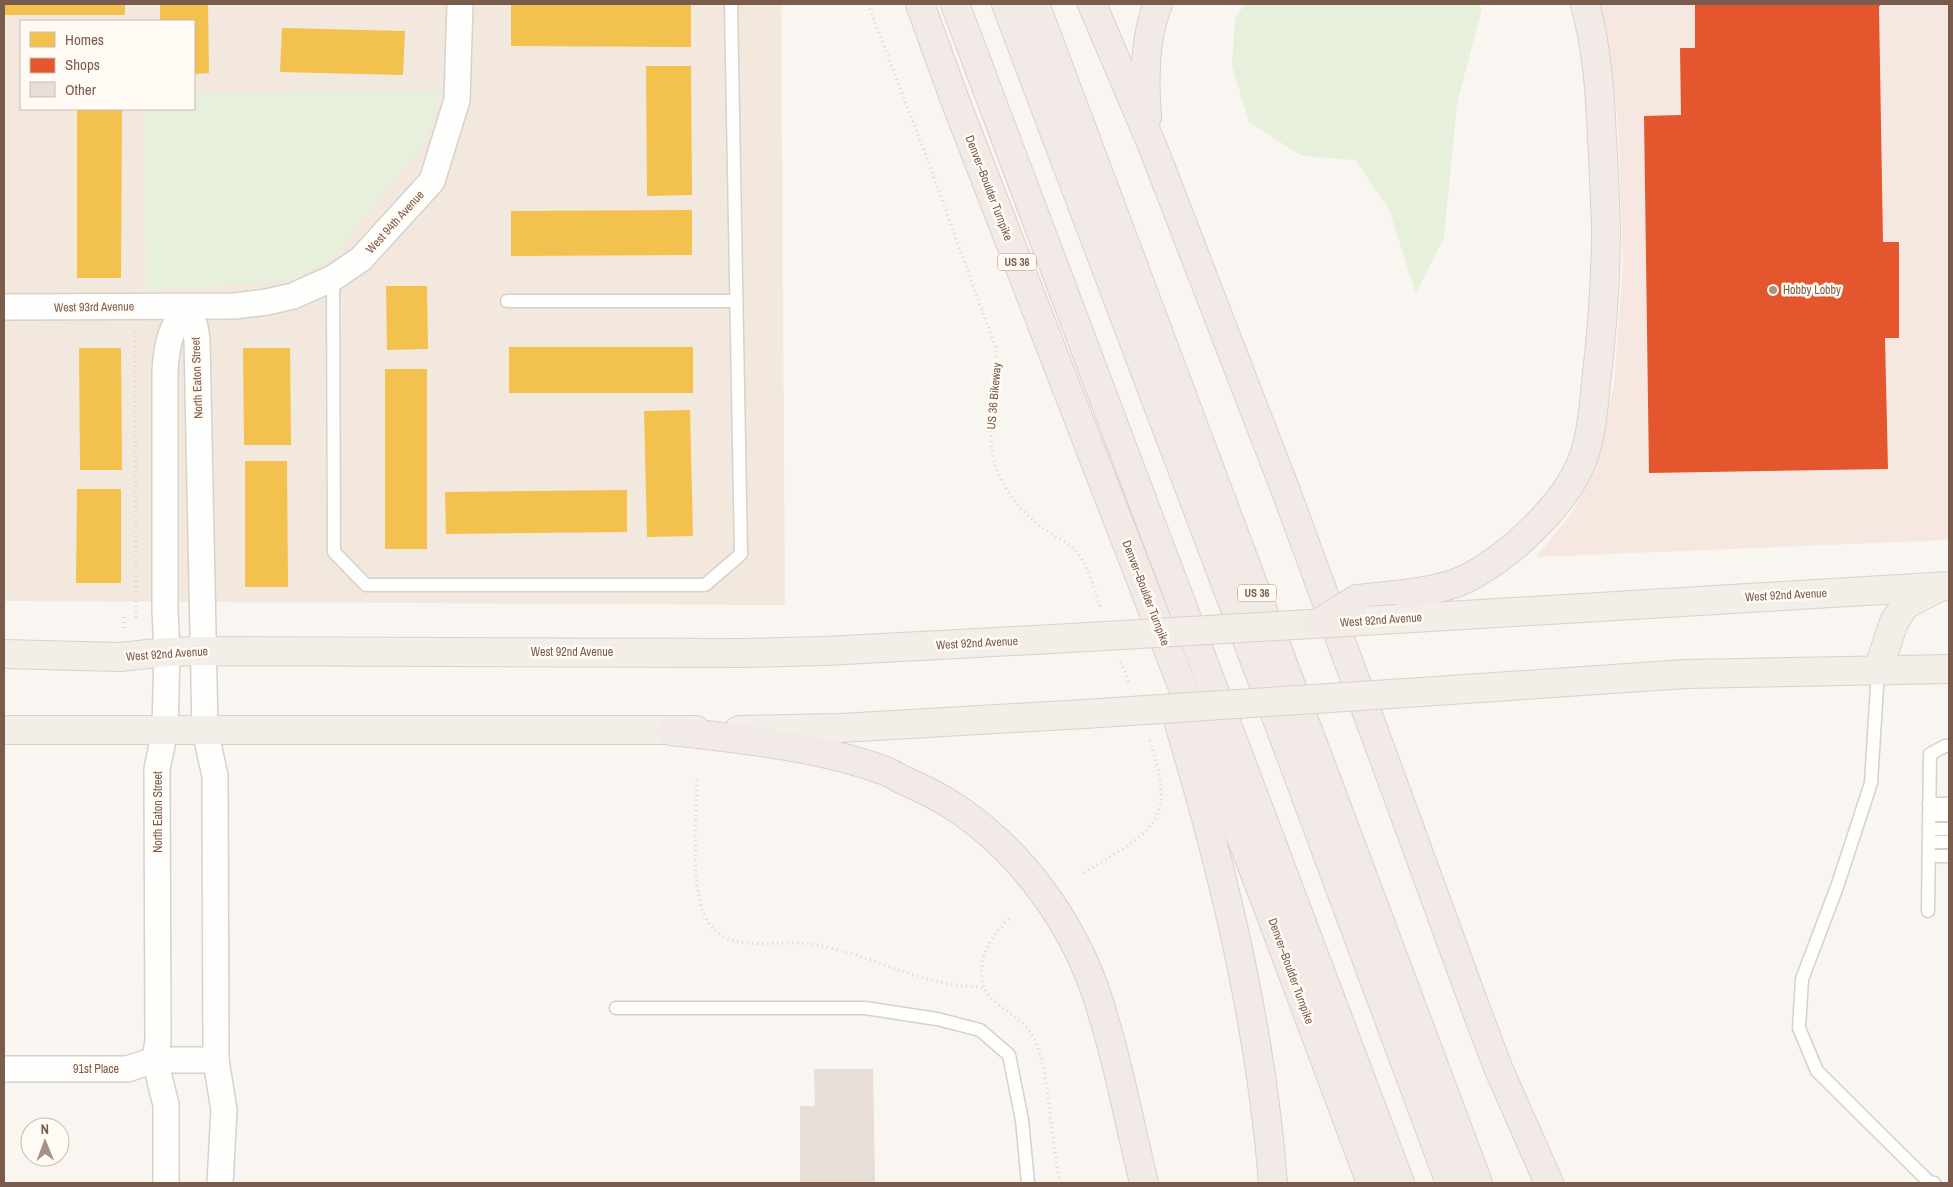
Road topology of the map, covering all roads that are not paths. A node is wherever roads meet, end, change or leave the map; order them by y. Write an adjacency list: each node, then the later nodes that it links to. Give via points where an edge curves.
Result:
1 (460, 4): 11 (street, West 94th Avenue, via 457,100 432,181 361,259)
2 (731, 4): 13 (lane)
3 (920, 4): 16 (highway, Denver–Boulder Turnpike / US 36)
4 (955, 4): 48 (highway)
5 (1006, 4): 49 (highway)
6 (1035, 4): 50 (highway, US 36)
7 (1092, 4): 10 (highway)
8 (1158, 4): 10 (highway, via 1150,33 1145,76)
9 (1585, 4): 18 (highway, bridge, via 1599,74 1606,262 1594,400 1588,442 1578,470 1554,507 1500,558 1455,584 1417,593 1356,599)
10 (1152, 146): 51 (highway, via 1286,494 1473,1003)
11 (333, 278): 13 (lane, via 334,552 366,585 705,585 741,554); 14 (street, West 94th Avenue, via 292,296 267,302)
12 (506, 301): 13 (lane)
13 (736, 301)
14 (185, 306): 15 (street, West 93rd Avenue); 19 (street, North Eaton Street, via 197,340); 20 (street, North Eaton Street, via 172,328 166,353)
15 (4, 307)
16 (1117, 519): 46 (highway, via 1192,765 1216,857 1246,989); 47 (highway, Denver–Boulder Turnpike / US 36, via 1266,902)
17 (1946, 586): 18 (main road, West 92nd Avenue, bridge); 23 (main road, via 1905,605 1894,622)
18 (1318, 623): 19 (main road, West 92nd Avenue, bridge, via 826,652)
19 (202, 651): 20 (main road, West 92nd Avenue); 26 (street, North Eaton Street)
20 (167, 652): 21 (main road, West 92nd Avenue, via 124,657); 25 (street, North Eaton Street)
21 (4, 654)
22 (1949, 669): 23 (main road)
23 (1878, 670): 27 (main road, bridge, via 1686,674 841,728); 52 (lane, via 1871,783 1802,979 1799,1028 1817,1070 1928,1182)
24 (4, 730): 25 (main road)
25 (165, 730): 26 (main road); 39 (street, North Eaton Street, via 158,769 158,1041)
26 (205, 730): 27 (main road); 40 (street, North Eaton Street, via 215,776)
27 (671, 730): 45 (highway, via 804,749 885,770 956,808 1007,851 1050,903 1087,969 1106,1026)
28 (1949, 746): 30 (lane, via 1930,754)
29 (1949, 804): 30 (lane)
30 (1929, 810): 31 (lane); 33 (lane)
31 (1949, 815)
32 (1949, 829): 33 (lane)
33 (1929, 836): 34 (lane); 35 (lane)
34 (1949, 842)
35 (1929, 856): 36 (lane); 37 (lane)
36 (1949, 856)
37 (1928, 911)
38 (616, 1008): 44 (lane, via 865,1008 938,1019 980,1030 1009,1055 1022,1120)
39 (154, 1060): 40 (street, 91st Place); 41 (street, 91st Place, via 127,1069); 42 (street, North Eaton Street, via 166,1105)
40 (216, 1060): 43 (street, North Eaton Street, via 224,1105)
41 (4, 1069)
42 (166, 1183)
43 (220, 1183)
44 (1028, 1183)
45 (1144, 1183)
46 (1273, 1183)
47 (1370, 1183)
48 (1400, 1183)
49 (1450, 1183)
50 (1478, 1183)
51 (1549, 1183)
52 (1934, 1183)

